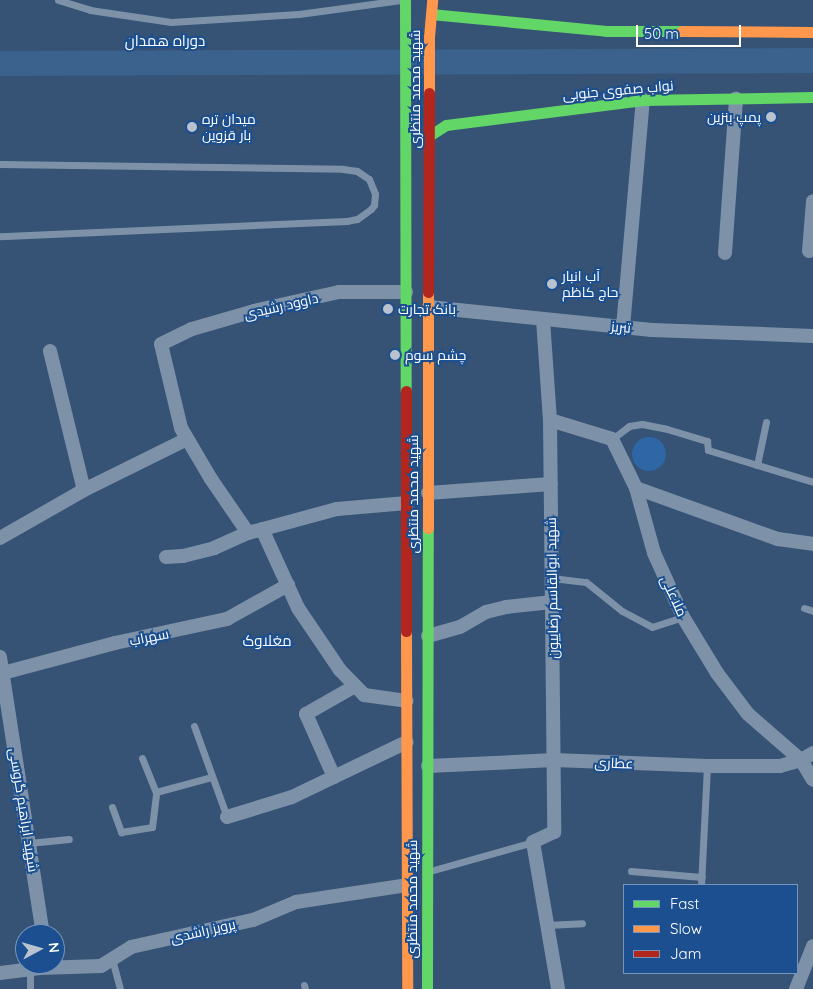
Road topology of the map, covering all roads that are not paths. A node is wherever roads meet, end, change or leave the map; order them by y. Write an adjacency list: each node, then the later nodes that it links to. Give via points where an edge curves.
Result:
1 (58, 0): 2 (lane, via 90,10 171,22 299,14)
2 (401, 0)
3 (405, 0): 18 (main road, شهید محمد منتظری)
4 (432, 0): 5 (main road, شهید محمد منتظری)
5 (436, 15): 6 (main road, via 606,31); 10 (main road, شهید محمد منتظری, via 433,37)
6 (813, 32)
7 (813, 97): 8 (main road, نواب صفوی جنوبی)
8 (736, 98): 9 (main road, نواب صفوی جنوبی); 17 (street)
9 (643, 100): 11 (main road, نواب صفوی جنوبی); 21 (street)
10 (434, 110): 11 (main road); 12 (main road, شهید محمد منتظری)
11 (446, 125): 12 (main road, نواب صفوی جنوبی)
12 (429, 136): 19 (main road, شهید محمد منتظری)
13 (0, 164): 15 (lane, via 343,169 369,179 375,194 374,205 357,220)
14 (813, 201): 16 (street)
15 (0, 236)
16 (809, 251)
17 (725, 253)
18 (406, 292): 26 (street, داوود رشیدی, via 339,292 192,329 161,344 181,428); 34 (main road, شهید محمد منتظری)
19 (429, 307): 20 (street, تبریز); 33 (main road, شهید محمد منتظری)
20 (543, 320): 21 (street, تبریز); 24 (street, شهید ابوالقاسم رضاییون)
21 (623, 328): 22 (street, تبریز)
22 (813, 336)
23 (50, 351): 32 (street)
24 (550, 420): 27 (street); 30 (street, شهید ابوالقاسم رضاییون)
25 (766, 422): 28 (lane)
26 (187, 439): 32 (street); 36 (street)
27 (612, 440): 28 (lane, via 629,426 642,424 707,441 708,450); 31 (street, ملاعلی)
28 (757, 465): 29 (lane)
29 (813, 482)
30 (551, 484): 33 (street); 40 (street, شهید ابوالقاسم رضاییون)
31 (636, 488): 38 (street, via 778,539); 45 (street, ملاعلی, via 654,553)
32 (84, 490): 37 (street)
33 (428, 493): 46 (main road, شهید محمد منتظری)
34 (407, 503): 35 (street, via 337,509); 50 (main road, شهید محمد منتظری)
35 (262, 529): 36 (street); 41 (street)
36 (248, 533): 39 (street, via 214,548)
37 (0, 538)
38 (813, 544)
39 (166, 557)
40 (552, 578): 42 (street, شهید ابوالقاسم رضاییون); 45 (lane, via 586,582 622,611 652,627)
41 (288, 585): 48 (street, سهراب, via 227,619 115,643); 49 (street, via 298,608 340,670)
42 (552, 602): 46 (street, via 506,606 486,612 460,627); 55 (street, شهید ابوالقاسم رضاییون)
43 (804, 608): 44 (lane)
44 (813, 611)
45 (683, 617): 56 (street, ملاعلی, via 717,673 748,714)
46 (428, 636): 57 (main road, شهید محمد منتظری)
47 (0, 657): 48 (street, شهید ابراهیم گروسی)
48 (3, 674): 67 (street, شهید ابراهیم گروسی)
49 (355, 686): 50 (street, via 364,695); 60 (street, via 306,714)
50 (407, 701): 52 (main road, شهید محمد منتظری)
51 (194, 726): 59 (lane)
52 (407, 742): 60 (street); 72 (main road, شهید محمد منتظری)
53 (813, 753): 56 (street, عطاری)
54 (142, 758): 62 (lane)
55 (554, 760): 57 (street, عطاری); 58 (street, عطاری); 66 (street, شهید ابوالقاسم رضاییون, via 554,832)
56 (801, 760): 58 (street, عطاری, via 780,766); 61 (street, ملاعلی)
57 (428, 766): 68 (main road, شهید محمد منتظری)
58 (707, 766): 70 (lane)
59 (212, 777): 62 (lane); 64 (lane)
60 (334, 777): 64 (street, via 292,798)
61 (813, 780)
62 (156, 792): 63 (lane, via 152,827 121,832)
63 (112, 808)
64 (227, 817)
65 (69, 839): 67 (lane)
66 (533, 842): 68 (lane); 75 (street)
67 (29, 843): 74 (street, شهید ابراهیم گروسی)
68 (427, 872): 85 (main road, شهید محمد منتظری)
69 (631, 872): 70 (lane)
70 (702, 877): 71 (lane)
71 (701, 884)
72 (407, 885): 77 (street, پرویز راشدی, via 296,902 253,920 132,947); 84 (main road, شهید محمد منتظری)
73 (582, 923): 75 (lane)
74 (41, 924)
75 (547, 925): 86 (street)
76 (813, 946): 87 (street)
77 (112, 959): 78 (street, پرویز راشدی, via 101,966); 83 (lane)
78 (65, 966)
79 (15, 971): 80 (street, پرویز راشدی)
80 (0, 973)
81 (30, 974): 82 (lane)
82 (30, 989)
83 (120, 989)
84 (407, 989)
85 (427, 989)
86 (558, 989)
87 (796, 989)

